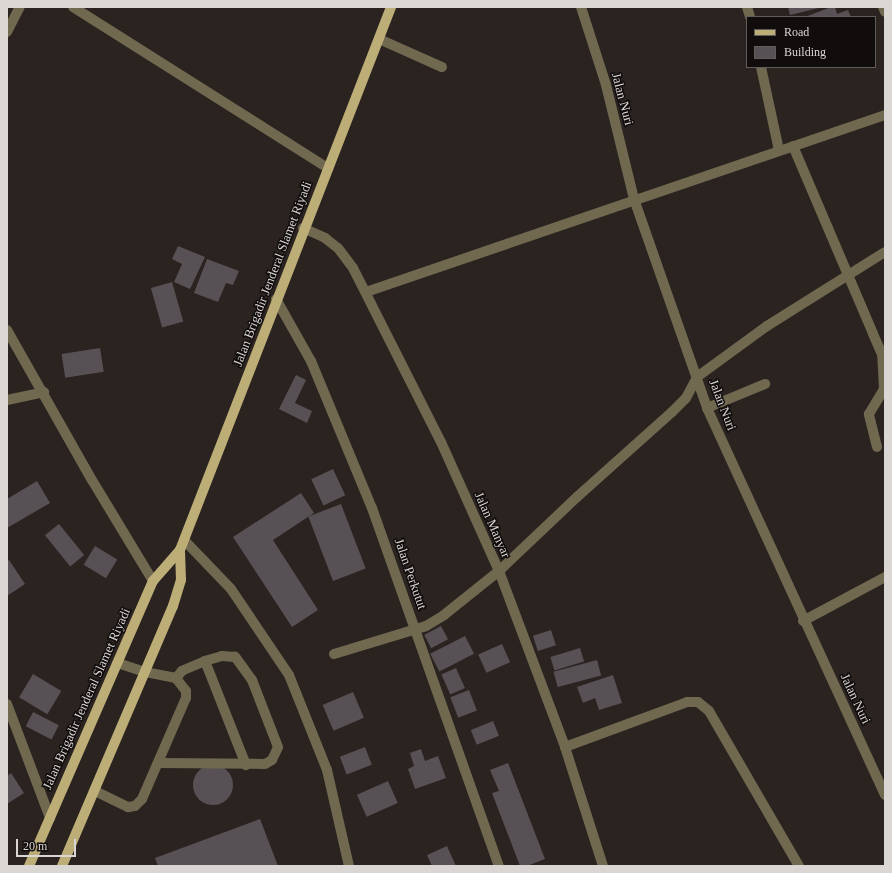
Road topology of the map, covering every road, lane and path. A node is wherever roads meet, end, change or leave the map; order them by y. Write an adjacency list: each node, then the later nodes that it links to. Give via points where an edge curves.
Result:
1 (20, 7): 7 (street)
2 (73, 7): 14 (street)
3 (391, 7): 8 (main road, Jalan Brigadir Jenderal Slamet Riyadi)
4 (581, 7): 15 (street, Jalan Nuri, via 606,85)
5 (883, 7): 6 (street)
6 (885, 12)
7 (7, 32)
8 (379, 39): 9 (street); 14 (main road, Jalan Brigadir Jenderal Slamet Riyadi)
9 (442, 67)
10 (761, 68): 13 (street)
11 (885, 114): 12 (street)
12 (793, 146): 13 (street); 18 (street)
13 (779, 150): 15 (street)
14 (328, 168): 16 (main road, Jalan Brigadir Jenderal Slamet Riyadi)
15 (634, 199): 19 (street); 23 (street, Jalan Nuri)
16 (303, 228): 19 (street, Jalan Manyar, via 326,238 338,248); 20 (main road, Jalan Brigadir Jenderal Slamet Riyadi)
17 (885, 252): 18 (street)
18 (848, 276): 22 (street); 23 (street, via 767,326)
19 (366, 292): 31 (street, Jalan Manyar, via 441,442)
20 (276, 299): 29 (main road, Jalan Brigadir Jenderal Slamet Riyadi); 35 (street, Jalan Perkutut, via 311,361 325,393 394,567)
21 (7, 330): 25 (street)
22 (884, 354): 28 (street, via 884,389 869,414)
23 (697, 377): 27 (street, Jalan Nuri); 31 (street, via 686,398 672,412 576,497)
24 (765, 384): 27 (street)
25 (44, 392): 26 (street); 33 (street, via 92,480)
26 (7, 400)
27 (707, 408): 34 (street, Jalan Nuri)
28 (877, 447)
29 (184, 540): 30 (main road, Jalan Brigadir Jenderal Slamet Riyadi); 50 (street, via 231,589 289,675 328,770)
30 (180, 550): 33 (main road, Jalan Brigadir Jenderal Slamet Riyadi); 39 (main road, Jalan Brigadir Jenderal Slamet Riyadi, via 181,580)
31 (499, 571): 35 (street, via 444,614); 42 (street, Jalan Manyar)
32 (885, 577): 34 (street)
33 (153, 581): 38 (main road, Jalan Brigadir Jenderal Slamet Riyadi)
34 (804, 621): 46 (street, Jalan Nuri)
35 (415, 630): 36 (street); 51 (street, Jalan Perkutut)
36 (334, 654)
37 (205, 661): 40 (street, via 182,671); 44 (street); 44 (street, via 222,656 235,657 252,680 278,748 272,760 265,764)
38 (118, 663): 39 (street); 47 (main road, Jalan Brigadir Jenderal Slamet Riyadi)
39 (145, 672): 40 (street); 45 (main road, Jalan Brigadir Jenderal Slamet Riyadi)
40 (176, 678): 43 (street, via 186,691 186,698)
41 (7, 704): 47 (street)
42 (565, 747): 52 (street, Jalan Manyar); 53 (street, via 687,702 698,702 709,711)
43 (158, 763): 44 (street); 45 (street, via 142,799 135,806 128,807)
44 (246, 765)
45 (95, 791): 49 (main road, Jalan Brigadir Jenderal Slamet Riyadi)
46 (885, 795)
47 (50, 818): 48 (main road, Jalan Brigadir Jenderal Slamet Riyadi)
48 (29, 866)
49 (62, 866)
50 (349, 866)
51 (499, 866)
52 (603, 866)
53 (798, 866)

